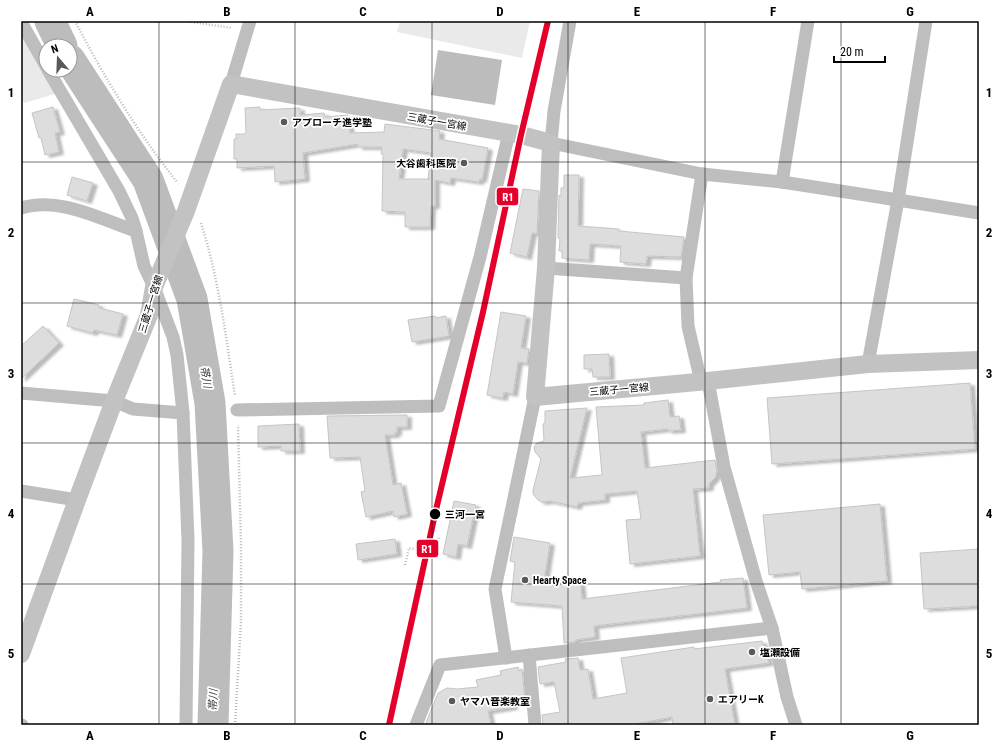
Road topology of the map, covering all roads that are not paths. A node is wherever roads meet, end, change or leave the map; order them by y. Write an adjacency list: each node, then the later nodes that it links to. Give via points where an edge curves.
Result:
1 (570, 21): 10 (street)
2 (808, 21): 12 (street)
3 (926, 21): 13 (street)
4 (21, 22): 6 (street)
5 (248, 26): 8 (street)
6 (38, 52)
7 (53, 78): 16 (street, via 119,191)
8 (231, 84): 9 (main road, 三蔵子一宮線); 19 (main road, 三蔵子一宮線, via 188,204)
9 (509, 133): 10 (main road, 三蔵子一宮線); 26 (street, via 480,257 439,406)
10 (551, 143): 11 (street); 17 (main road)
11 (702, 174): 12 (street); 18 (street)
12 (782, 182): 13 (street)
13 (898, 200): 15 (street); 21 (street)
14 (21, 208): 16 (street, via 58,205)
15 (979, 213)
16 (136, 231): 19 (street, via 144,266)
17 (546, 268): 18 (street); 24 (main road)
18 (686, 278): 22 (street, via 688,326)
19 (157, 279): 25 (main road, 三蔵子一宮線, via 149,315); 27 (street, via 176,349)
20 (979, 360): 21 (main road, 三蔵子一宮線)
21 (868, 364): 22 (main road, 三蔵子一宮線)
22 (704, 381): 24 (main road, 三蔵子一宮線); 30 (street, via 724,467)
23 (21, 393): 25 (street)
24 (534, 397): 33 (street, via 495,589)
25 (114, 401): 27 (street, via 133,409); 29 (main road, 三蔵子一宮線)
26 (237, 410)
27 (183, 413): 34 (street, via 188,540)
28 (21, 491): 29 (street)
29 (77, 500): 31 (main road, 三蔵子一宮線)
30 (772, 628): 32 (street); 37 (street, via 787,697)
31 (21, 654)
32 (529, 655): 33 (street); 36 (street)
33 (506, 658): 35 (street, via 440,665)
34 (186, 725)
35 (416, 725)
36 (535, 725)
37 (796, 725)

